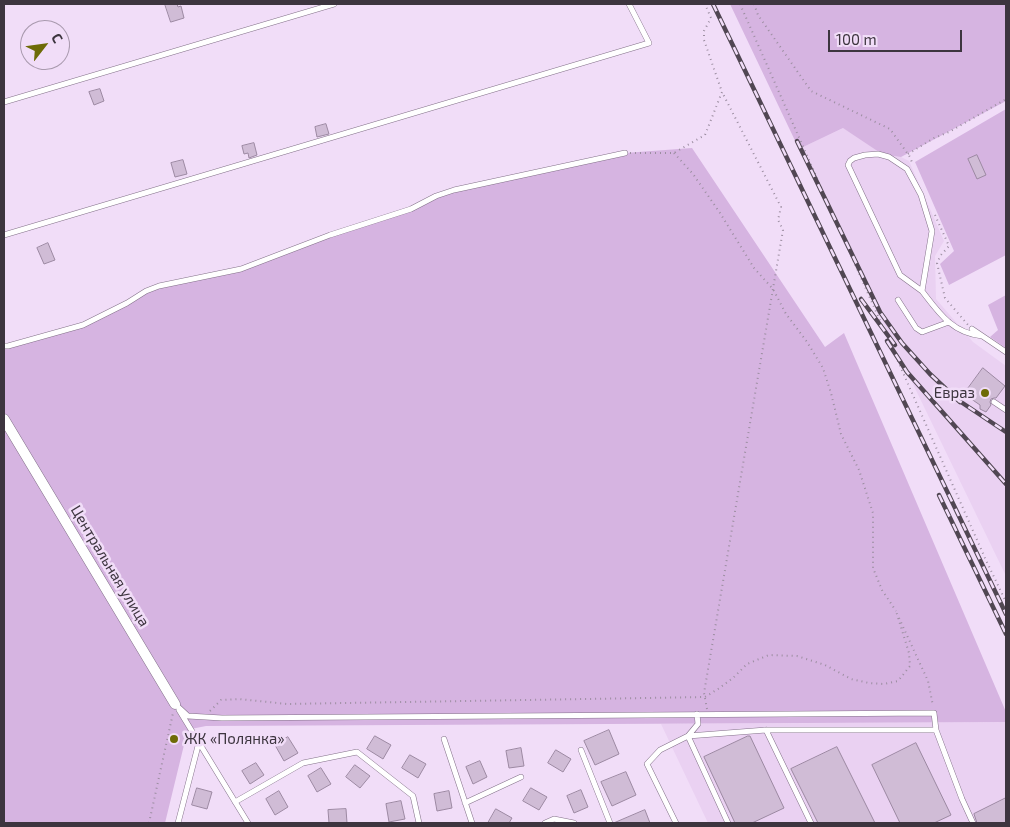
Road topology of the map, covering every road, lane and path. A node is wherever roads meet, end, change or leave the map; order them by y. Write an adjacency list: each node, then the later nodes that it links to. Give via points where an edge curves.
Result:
1 (334, 4): 7 (lane)
2 (629, 4): 11 (lane, via 649,43)
3 (704, 4): 5 (path, via 711,18 704,31 704,40)
4 (740, 4): 23 (path)
5 (722, 92): 9 (path, via 705,135); 12 (path, via 781,207 778,220 783,230)
6 (1006, 99): 10 (path)
7 (4, 102)
8 (625, 152): 9 (path); 18 (lane, via 454,190 411,209 241,269 159,286 83,325)
9 (674, 153): 12 (path, via 693,174 754,268)
10 (908, 154)
11 (4, 235)
12 (773, 289): 24 (path, via 823,368 841,434 873,513 873,568); 25 (path)
13 (922, 291): 13 (lane, via 932,231 921,195 907,169 889,157 878,154 854,158 848,164 900,275); 15 (lane)
14 (898, 300): 15 (lane, via 922,332)
15 (948, 322): 17 (lane, via 971,335)
16 (972, 330): 17 (lane)
17 (982, 336): 19 (lane)
18 (4, 346)
19 (1006, 352)
20 (994, 402): 21 (lane)
21 (1006, 410)
22 (4, 419): 26 (street, Центральная улица)
23 (1006, 602)
24 (896, 611): 25 (path, via 910,666 898,681 869,683 851,679 798,656 769,655 747,664); 27 (path, via 928,681)
25 (705, 697): 28 (path, via 707,709); 29 (path, via 287,704 239,699 221,700)
26 (175, 704): 29 (lane, via 188,716); 34 (lane, Центральная улица); 39 (path)
27 (934, 713): 28 (lane); 31 (lane)
28 (697, 714): 29 (lane); 32 (lane, via 698,724)
29 (203, 717)
30 (766, 730): 31 (lane); 32 (lane); 49 (lane)
31 (936, 730): 50 (lane)
32 (688, 736): 47 (lane, via 660,750 647,764); 48 (lane)
33 (444, 739): 38 (lane)
34 (199, 742): 37 (lane, Центральная улица); 40 (lane)
35 (581, 750): 46 (lane)
36 (521, 776): 38 (lane)
37 (236, 802): 41 (lane, Центральная улица); 42 (lane, via 303,764 357,752 413,796)
38 (465, 803): 43 (lane)
39 (149, 823)
40 (178, 823)
41 (248, 823)
42 (419, 823)
43 (472, 823)
44 (545, 823): 45 (lane, via 554,819)
45 (574, 823)
46 (610, 823)
47 (676, 823)
48 (728, 823)
49 (811, 823)
50 (973, 823)

